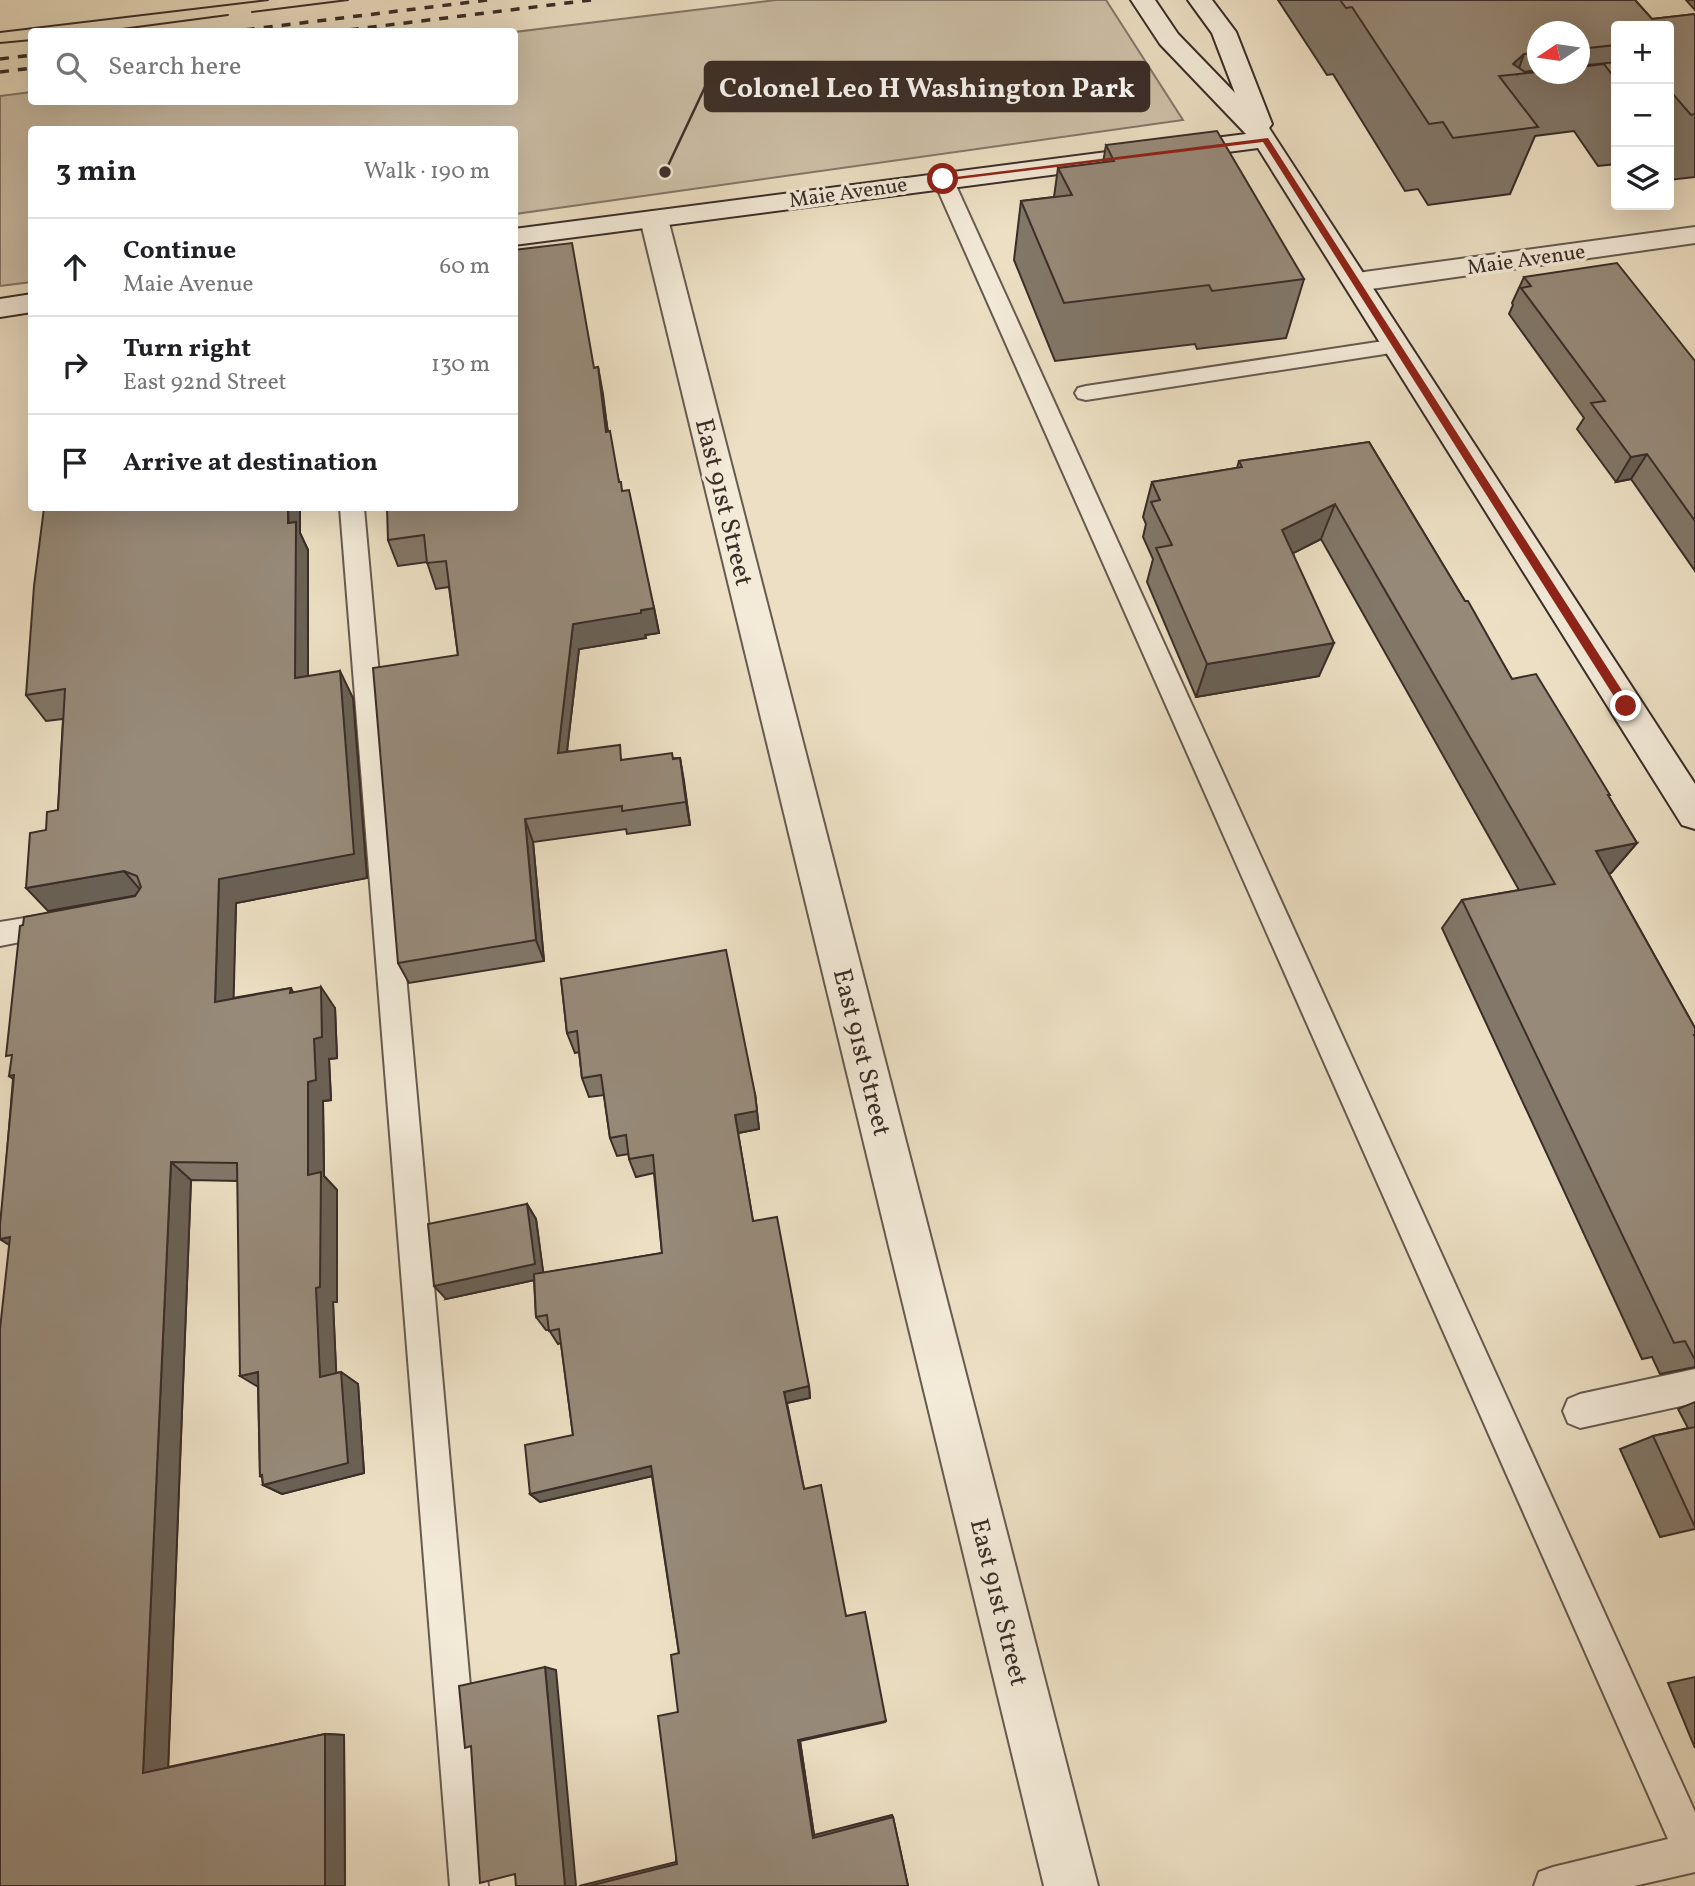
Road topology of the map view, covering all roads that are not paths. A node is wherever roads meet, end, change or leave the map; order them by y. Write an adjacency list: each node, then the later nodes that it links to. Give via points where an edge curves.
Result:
1 (1143, 0): 3 (street, via 1169,39)
2 (1200, 0): 3 (street, via 1224,32)
3 (1265, 139): 4 (street, Maie Avenue); 8 (street)
4 (943, 179): 5 (street, Maie Avenue); 19 (lane)
5 (654, 219): 6 (street, Maie Avenue); 21 (street, East 91st Street)
6 (518, 236)
7 (1693, 239): 8 (street, Maie Avenue)
8 (1357, 282): 11 (street)
9 (28, 304): 10 (street)
10 (0, 308)
11 (1397, 346): 12 (lane); 14 (street)
12 (1086, 393)
13 (352, 511): 20 (lane)
14 (1695, 814)
15 (79, 921): 16 (lane)
16 (0, 934)
17 (1695, 1386): 18 (lane)
18 (1580, 1411)
19 (1695, 1853): 22 (lane)
20 (469, 1886)
21 (1071, 1886)
22 (1553, 1886)

